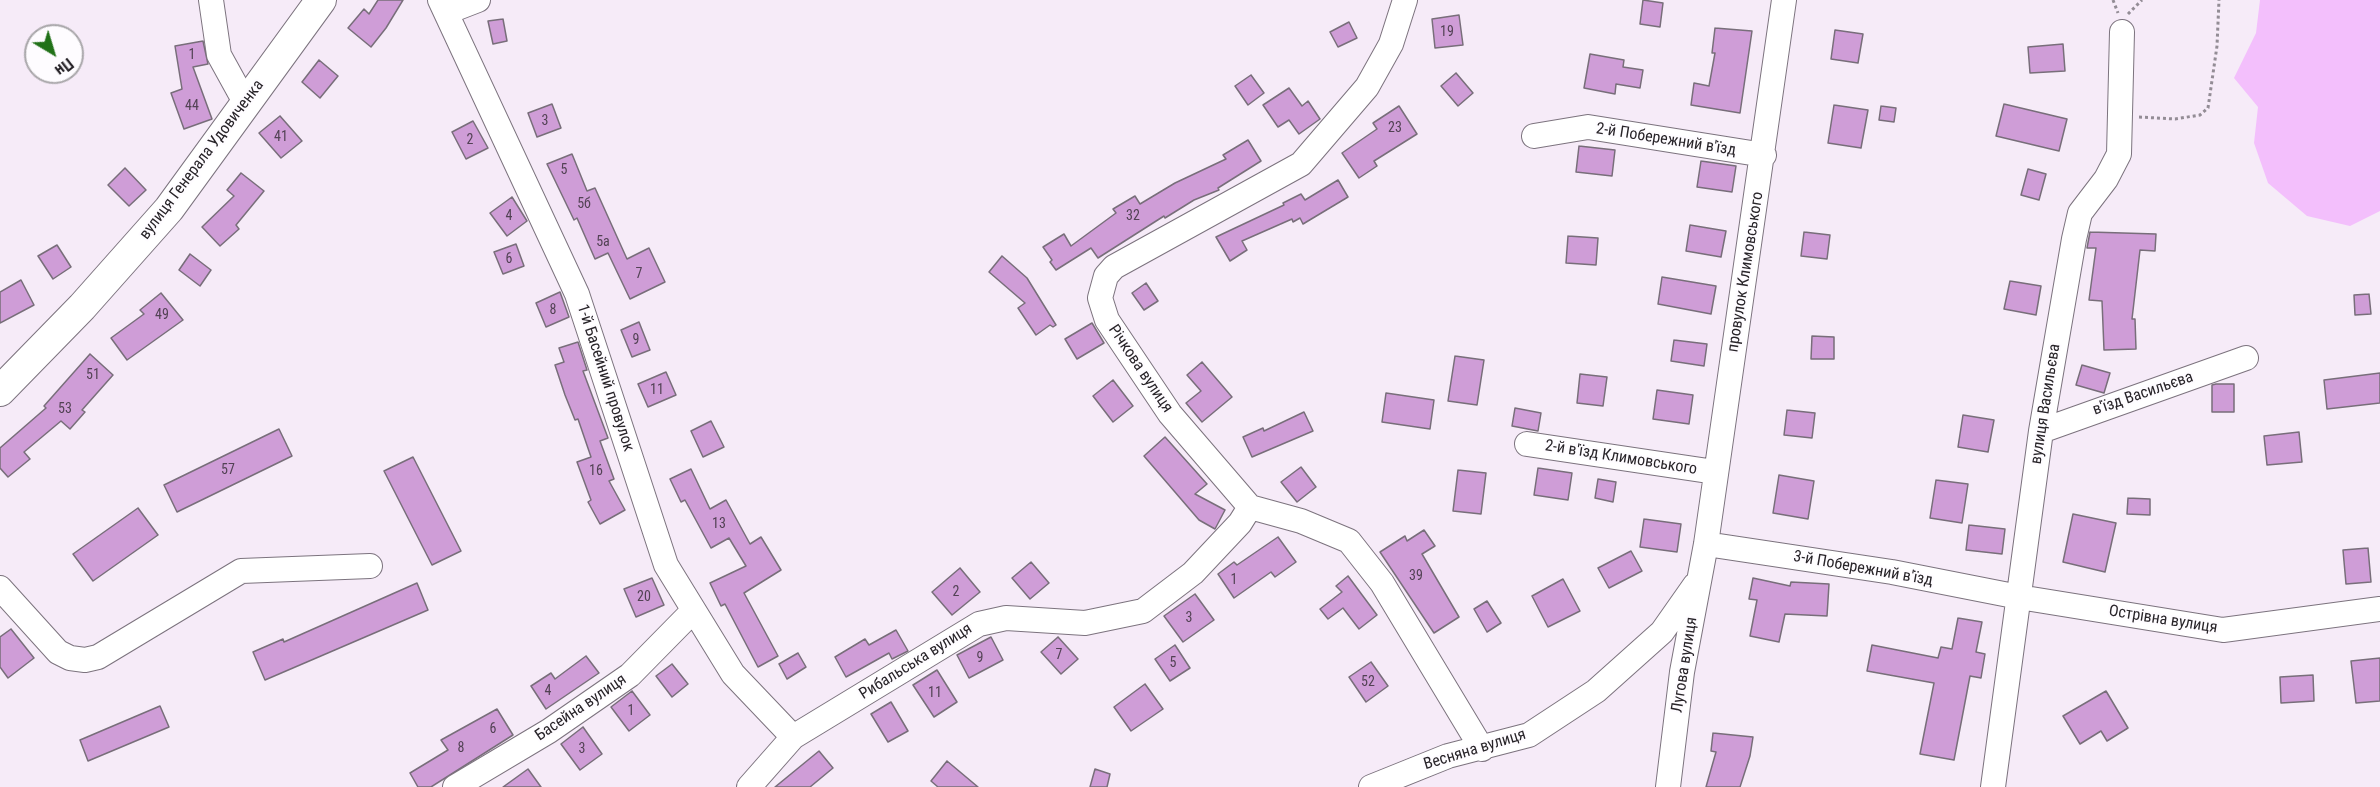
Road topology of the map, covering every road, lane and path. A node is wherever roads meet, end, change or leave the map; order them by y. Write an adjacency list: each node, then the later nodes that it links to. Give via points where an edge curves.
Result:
1 (211, 0): 10 (street, via 219,55)
2 (321, 0): 10 (main road, вулиця Генерала Удовиченка)
3 (478, 0): 8 (street)
4 (1405, 0): 19 (street, Річкова вулиця, via 1391,44 1367,87 1301,164 1114,267 1101,286 1100,298 1107,320 1170,414)
5 (1784, 0): 13 (street, провулок Климовського)
6 (2113, 0): 9 (path)
7 (2219, 0): 11 (path, via 2208,108 2200,115 2175,119)
8 (443, 6): 26 (street, 1-й Басейний провулок, via 577,294 666,565)
9 (2123, 25): 11 (street, вулиця Васильєва)
10 (246, 104): 15 (main road, вулиця Генерала Удовиченка, via 169,209)
11 (2122, 116): 16 (street, вулиця Васильєва, via 2118,154 2106,179 2080,213)
12 (1534, 136): 13 (street, 2-й Побережний в'їзд, via 1588,127)
13 (1764, 156): 18 (street, провулок Климовського)
14 (2246, 358): 16 (street, в'їзд Васильєва)
15 (0, 391)
16 (2041, 430): 24 (street, вулиця Васильєва)
17 (1527, 444): 18 (street, 2-й в'їзд Климовського)
18 (1715, 472): 20 (street, провулок Климовського)
19 (1250, 507): 27 (street, Рибальська вулиця, via 1193,573 1143,611 1085,623 1006,618 978,624); 28 (street, via 1301,521 1349,542 1382,584)
20 (1706, 544): 22 (street, Лугова вулиця); 24 (street, 3-й Побережний в'їзд, via 1892,572)
21 (370, 566): 23 (street, via 241,571 98,657 85,660 58,652)
22 (1700, 578): 28 (street, Весняна вулиця, via 1662,632 1596,691 1529,735); 32 (street, Лугова вулиця, via 1682,672)
23 (0, 588)
24 (2019, 597): 25 (street, Острівна вулиця, via 2223,630); 33 (street, вулиця Васильєва)
25 (2380, 609)
26 (693, 611): 27 (street, 1-й Басейний провулок, via 733,674); 29 (street, Басейна вулиця, via 630,675 549,731)
27 (793, 737): 30 (street, Рибальська вулиця)
28 (1482, 749): 31 (street, Весняна вулиця, via 1448,756)
29 (455, 787)
30 (749, 787)
31 (1371, 787)
32 (1668, 787)
33 (1993, 787)

